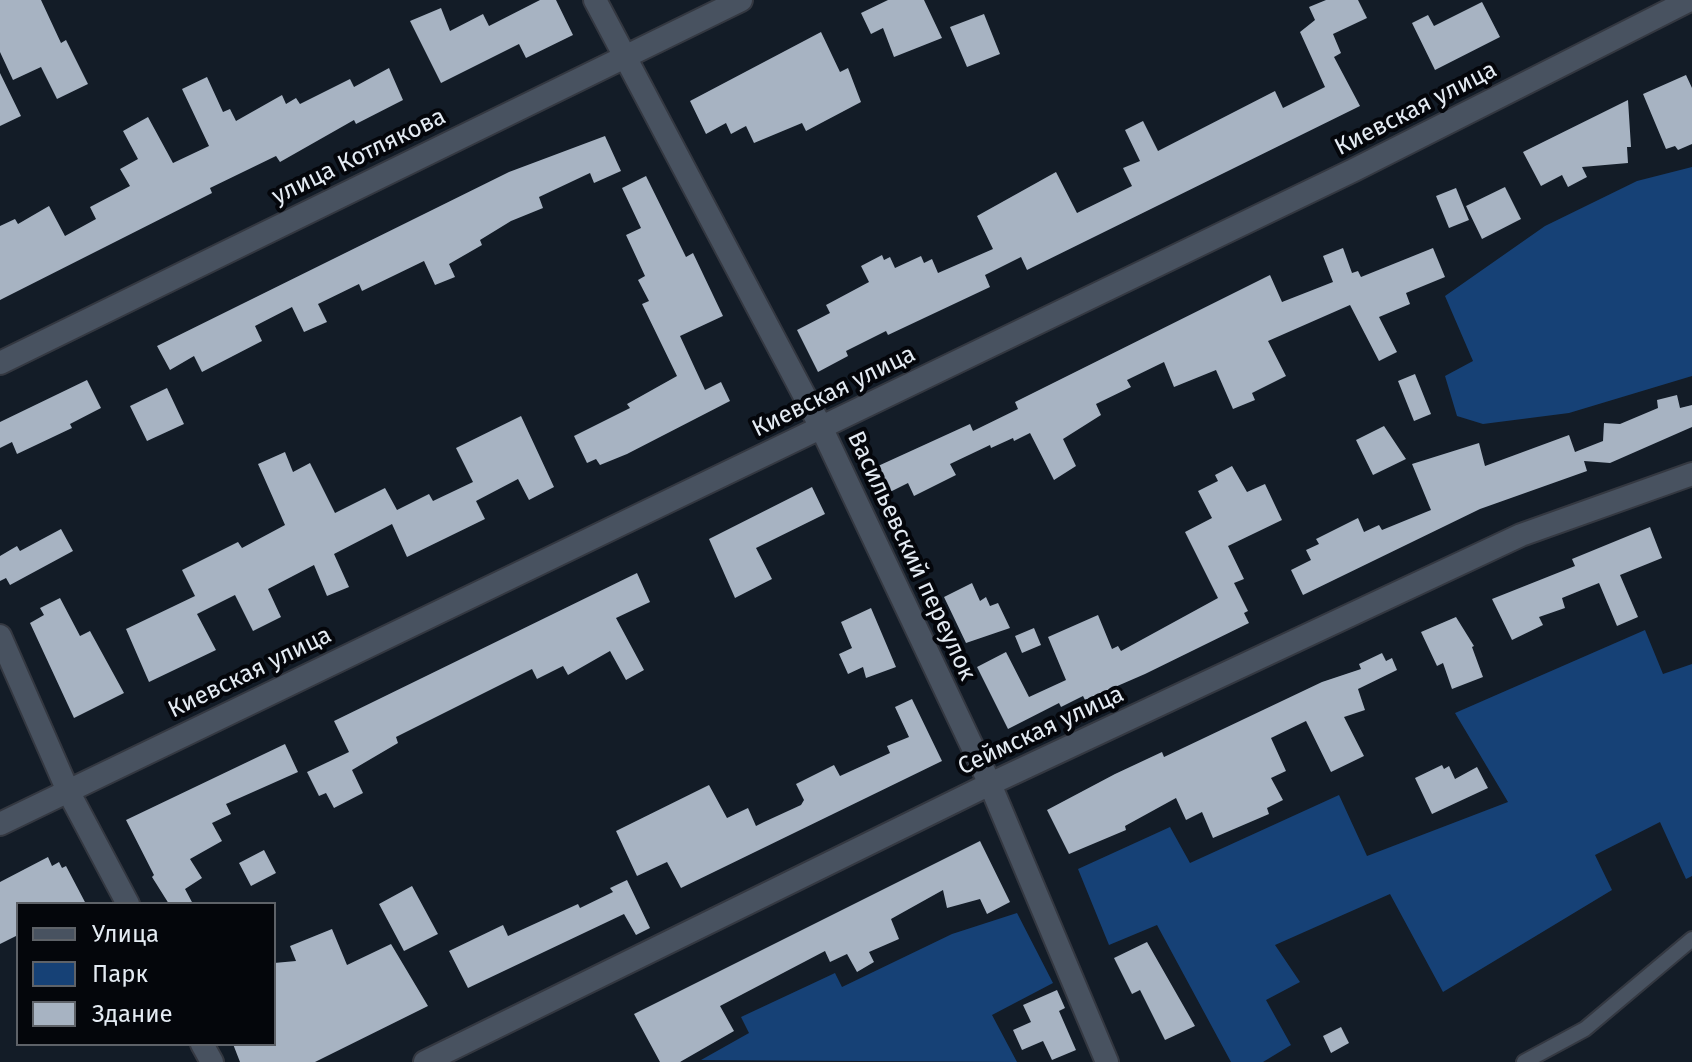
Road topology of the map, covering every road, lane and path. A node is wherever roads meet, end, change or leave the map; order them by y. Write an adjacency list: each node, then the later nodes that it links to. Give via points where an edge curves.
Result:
1 (595, 0): 4 (street, Васильевский переулок)
2 (741, 0): 4 (street, улица Котлякова)
3 (1689, 1): 6 (street, Киевская улица, via 1354,170)
4 (624, 55): 5 (street, улица Котлякова); 6 (street, Васильевский переулок)
5 (0, 363)
6 (821, 427): 9 (street, Васильевский переулок); 10 (street, Киевская улица)
7 (1692, 474): 9 (street, Сеймская улица, via 1521,535)
8 (0, 636): 10 (street)
9 (990, 784): 14 (street, Сеймская улица); 15 (street, Васильевский переулок)
10 (68, 791): 11 (street, Киевская улица); 12 (street)
11 (0, 824)
12 (127, 902)
13 (1692, 939): 16 (lane, via 1585,1029)
14 (425, 1062)
15 (1107, 1062)
16 (1524, 1062)

